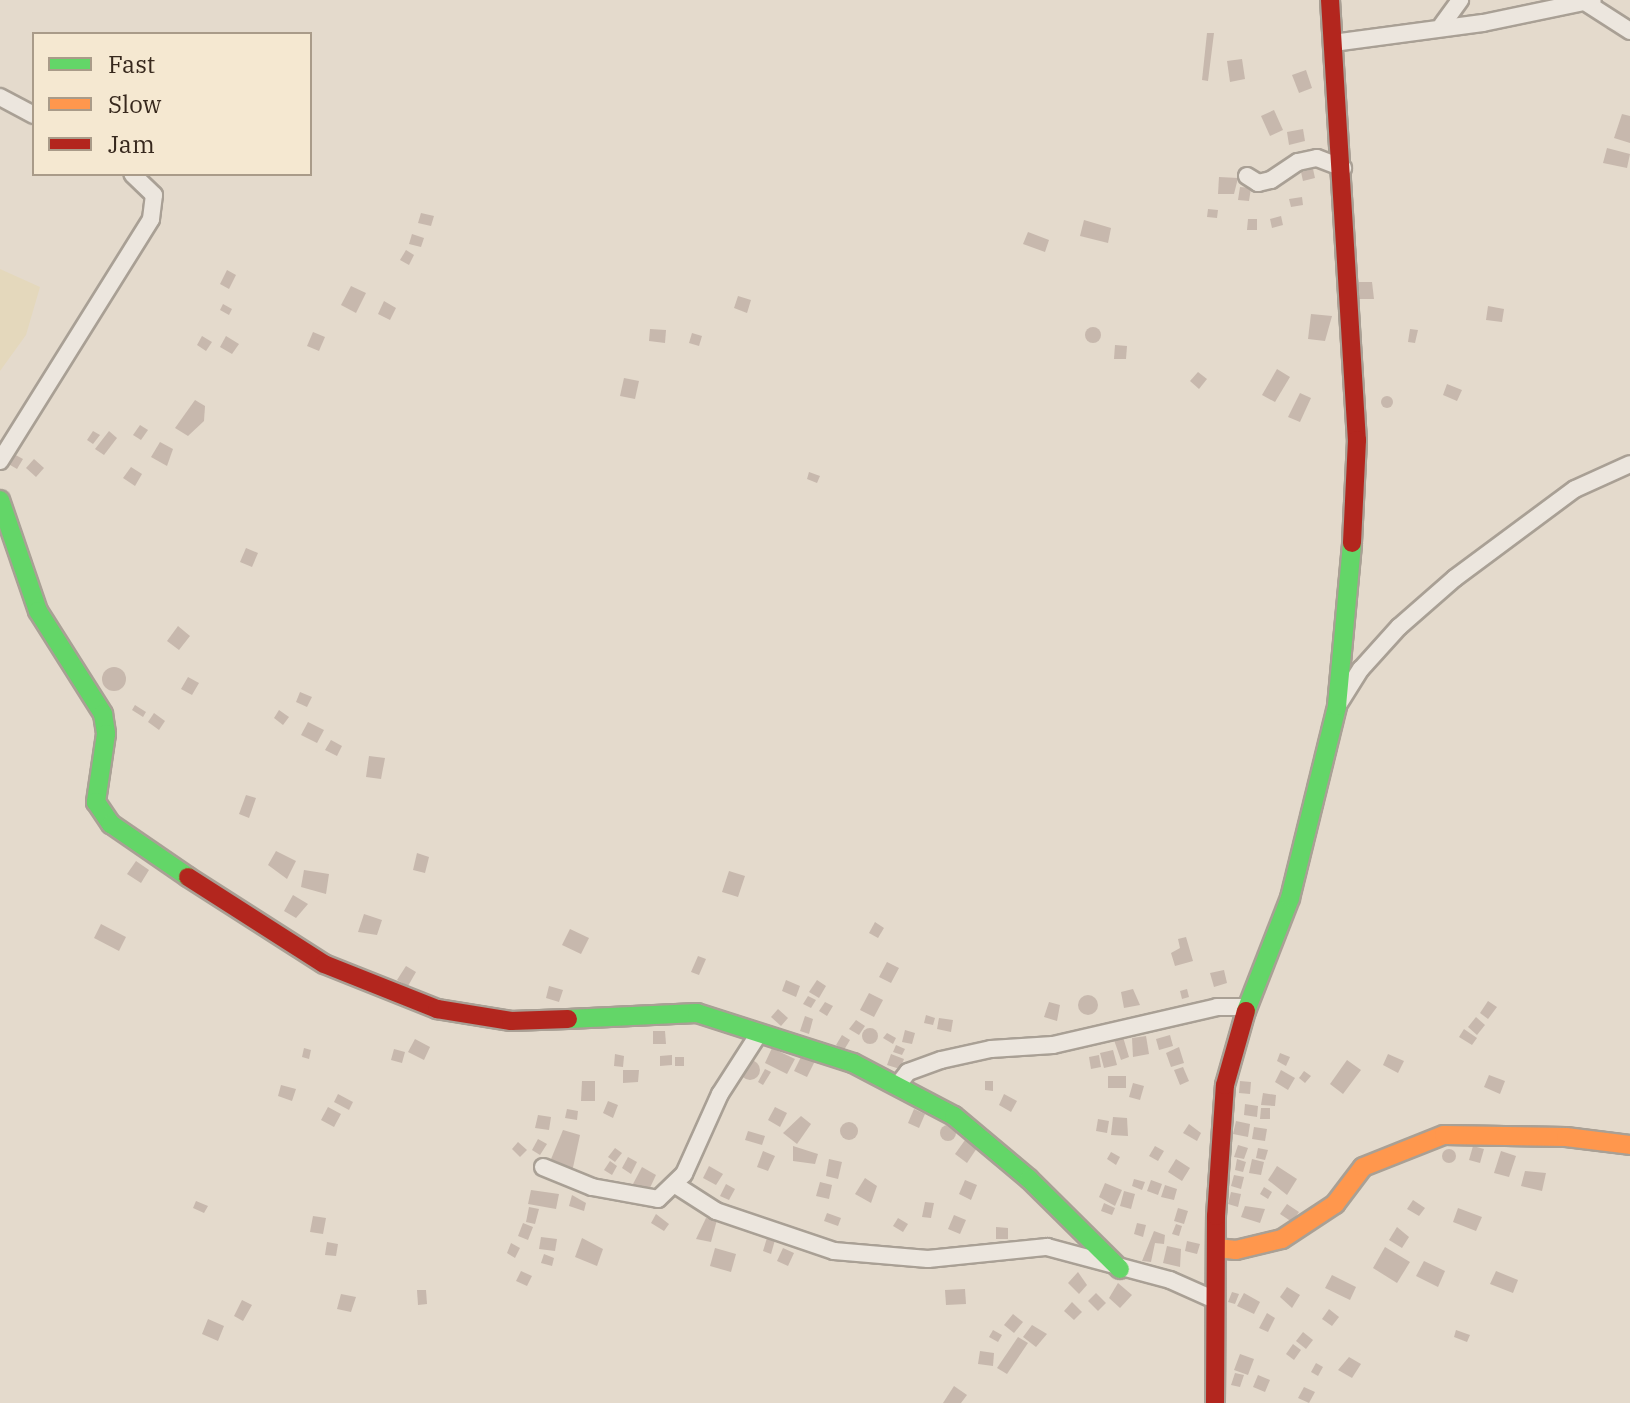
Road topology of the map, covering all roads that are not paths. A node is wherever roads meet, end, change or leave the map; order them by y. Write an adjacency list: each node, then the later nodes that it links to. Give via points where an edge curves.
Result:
1 (1330, 0): 6 (street)
2 (1460, 0): 4 (street)
3 (1590, 2): 4 (street, via 1483,23); 5 (street)
4 (1442, 25): 6 (street)
5 (1630, 31)
6 (1333, 43): 9 (street)
7 (0, 97): 8 (street)
8 (32, 114)
9 (1343, 168): 11 (street, via 1317,158 1298,162 1271,180 1258,183); 15 (street, via 1357,440 1350,596)
10 (134, 176): 12 (street, via 154,195 151,219)
11 (1247, 176)
12 (0, 461)
13 (1630, 464): 15 (street, via 1575,489 1455,578 1399,627)
14 (0, 500): 17 (street, via 38,611 103,714 106,734 96,802 111,824 137,844 324,964 422,1004 511,1021 697,1013)
15 (1337, 706): 16 (street, via 1290,898)
16 (1247, 1007): 18 (street, via 1217,1007 1053,1045 966,1054 908,1072); 22 (street, via 1225,1085)
17 (758, 1035): 18 (street, via 823,1051); 21 (street, via 720,1094 696,1152)
18 (897, 1086): 23 (street, via 954,1116 1029,1179)
19 (1630, 1145): 22 (street, via 1566,1137 1444,1135 1363,1167 1335,1204 1282,1239 1236,1250)
20 (543, 1167): 21 (street, via 645,1200 658,1199)
21 (674, 1184): 23 (street, via 716,1211 834,1251 928,1259 1047,1247)
22 (1217, 1248): 24 (street)
23 (1120, 1269): 24 (street, via 1170,1280)
24 (1215, 1300): 25 (street)
25 (1215, 1403)

